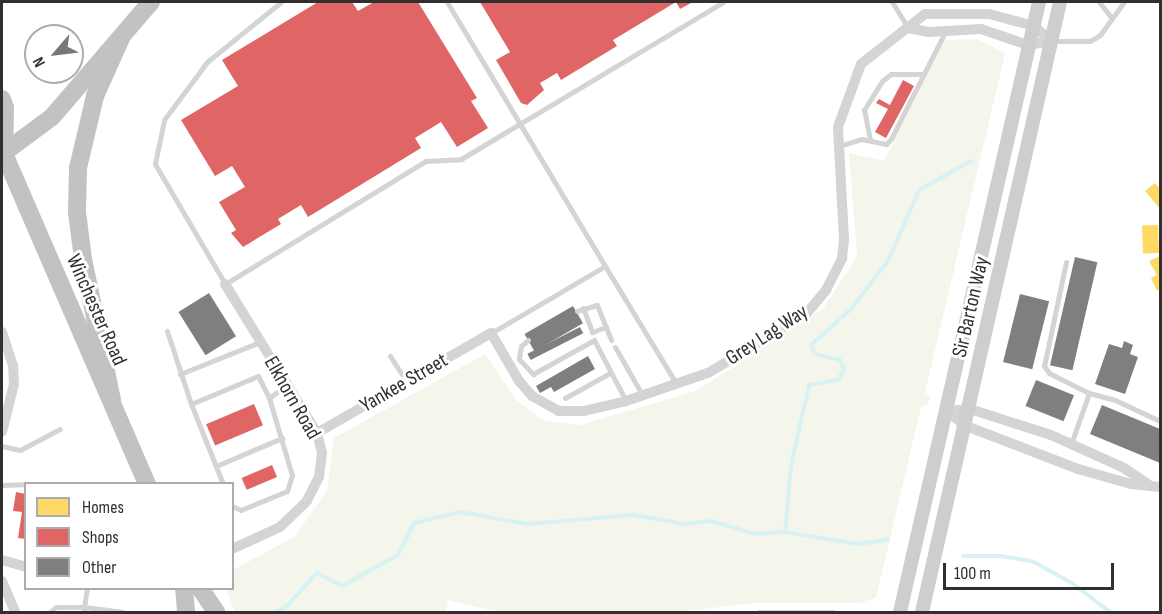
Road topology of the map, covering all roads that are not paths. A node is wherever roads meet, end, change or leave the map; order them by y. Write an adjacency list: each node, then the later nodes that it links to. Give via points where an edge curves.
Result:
1 (151, 2): 14 (highway)
2 (281, 2): 25 (lane, via 207,62 164,120 155,164)
3 (447, 2): 19 (lane)
4 (723, 2): 19 (lane)
5 (892, 2): 12 (lane)
6 (1039, 2): 11 (main road, Sir Barton Way)
7 (1060, 2): 15 (main road, Sir Barton Way)
8 (1099, 2): 10 (lane)
9 (1124, 2): 10 (lane)
10 (1112, 18): 15 (lane, via 1090,41)
11 (1034, 26): 12 (street, Grey Lag Way, via 989,14 950,11 925,14); 15 (street, Grey Lag Way); 16 (main road, Sir Barton Way)
12 (908, 28): 13 (street, via 929,32); 21 (street, Grey Lag Way, via 861,64 845,100 838,127)
13 (947, 28): 16 (street, via 981,28); 17 (lane)
14 (122, 36): 22 (highway, via 38,130); 49 (highway, via 92,105 78,179 83,259)
15 (1051, 41): 16 (street); 52 (main road, Sir Barton Way)
16 (1028, 45): 53 (main road, Sir Barton Way)
17 (921, 74): 20 (lane, via 891,139 881,144); 20 (lane, via 891,74 882,81 864,110)
18 (2, 99): 22 (highway, Winchester Road)
19 (520, 123): 24 (lane); 25 (lane, via 461,159 426,161)
20 (870, 140): 21 (lane)
21 (839, 146): 44 (street, Grey Lag Way, via 844,239 842,258 826,290 806,314 708,373)
22 (2, 152): 49 (highway, Winchester Road)
23 (1066, 262): 45 (lane, via 1044,366 1049,373)
24 (605, 266): 32 (lane); 44 (lane)
25 (225, 284): 36 (street, Elkhorn Road)
26 (583, 308): 27 (lane); 28 (lane, via 597,305); 31 (lane)
27 (577, 311)
28 (606, 327): 31 (lane); 35 (lane)
29 (167, 331): 41 (lane)
30 (2, 332): 38 (street)
31 (592, 332): 34 (lane)
32 (491, 333): 42 (street, Yankee Street); 50 (street, Grey Lag Way, via 525,388 559,411 584,411)
33 (528, 340): 34 (lane, via 521,346 519,359 533,374)
34 (594, 340): 40 (lane)
35 (611, 340)
36 (261, 342): 41 (lane); 43 (street, Elkhorn Road)
37 (615, 347): 46 (lane)
38 (5, 350): 54 (street, via 14,384)
39 (390, 356): 42 (lane)
40 (610, 373): 48 (lane); 50 (lane)
41 (180, 374): 51 (lane)
42 (405, 381): 59 (street, Yankee Street)
43 (287, 385): 47 (lane); 59 (street, Elkhorn Road)
44 (677, 385): 46 (street, Grey Lag Way)
45 (1089, 393): 55 (lane); 61 (lane)
46 (643, 396): 50 (street, Grey Lag Way)
47 (269, 398): 51 (lane, via 258,376); 60 (lane)
48 (565, 398)
49 (112, 400): 65 (highway, Winchester Road)
50 (626, 401)
51 (191, 404): 64 (lane)
52 (970, 409): 53 (street); 56 (main road, Sir Barton Way); 61 (street)
53 (946, 411): 56 (street); 91 (main road, Sir Barton Way)
54 (4, 415): 58 (street)
55 (1161, 420)
56 (966, 426): 63 (street); 92 (main road, Sir Barton Way)
57 (60, 429): 62 (lane, via 20,450)
58 (2, 432)
59 (317, 433): 72 (street, Elkhorn Road, via 322,453 319,477 307,501 280,527)
60 (282, 438): 64 (lane); 71 (lane, via 292,475 287,490 241,510)
61 (1071, 444): 63 (street); 68 (street)
62 (2, 446)
63 (1063, 463): 68 (street, via 1131,484)
64 (216, 466): 66 (lane)
65 (147, 482)
66 (223, 482)
67 (24, 483): 69 (lane)
68 (1149, 484): 70 (street)
69 (2, 485)
70 (1161, 487)
71 (234, 507)
72 (234, 548)
73 (2, 561): 74 (street)
74 (24, 566)
75 (2, 581): 82 (street)
76 (87, 590): 80 (lane)
77 (184, 590): 86 (highway)
78 (201, 590): 87 (highway)
79 (69, 609): 80 (lane); 83 (lane, via 56,607)
80 (84, 610): 81 (lane)
81 (98, 611): 84 (lane)
82 (15, 612)
83 (50, 612)
84 (110, 612): 85 (lane)
85 (122, 612)
86 (186, 612)
87 (216, 612)
88 (759, 612): 89 (lane)
89 (825, 612): 90 (lane)
90 (833, 612)
91 (900, 612)
92 (922, 612)

